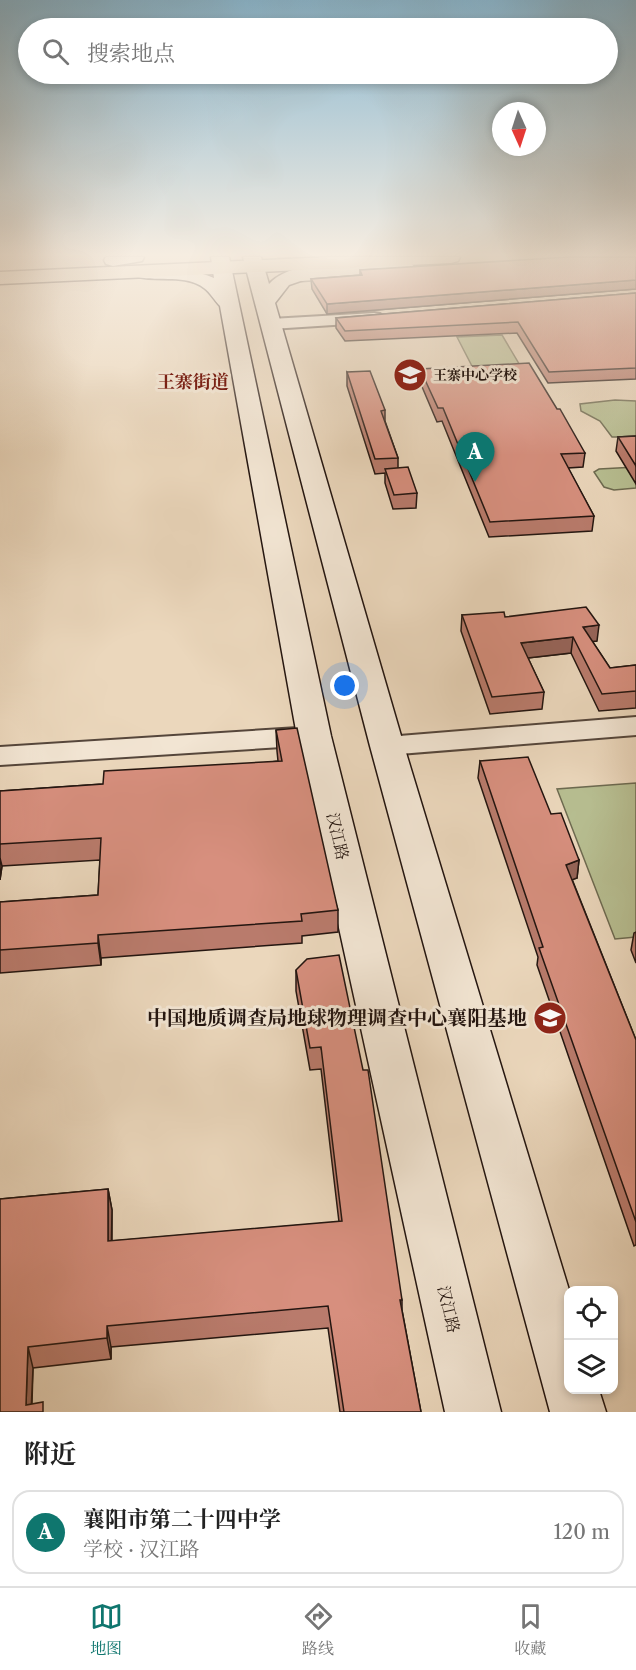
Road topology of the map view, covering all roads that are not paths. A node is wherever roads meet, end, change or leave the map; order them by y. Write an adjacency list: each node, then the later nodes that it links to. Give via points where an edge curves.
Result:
1 (233, 323): 4 (main road, 汉江路)
2 (271, 323): 5 (main road)
3 (636, 726): 5 (street)
4 (314, 736): 6 (street); 9 (main road, 汉江路)
5 (387, 746): 7 (main road)
6 (0, 756)
7 (564, 1364)
8 (573, 1394): 10 (main road)
9 (474, 1412)
10 (578, 1412)

